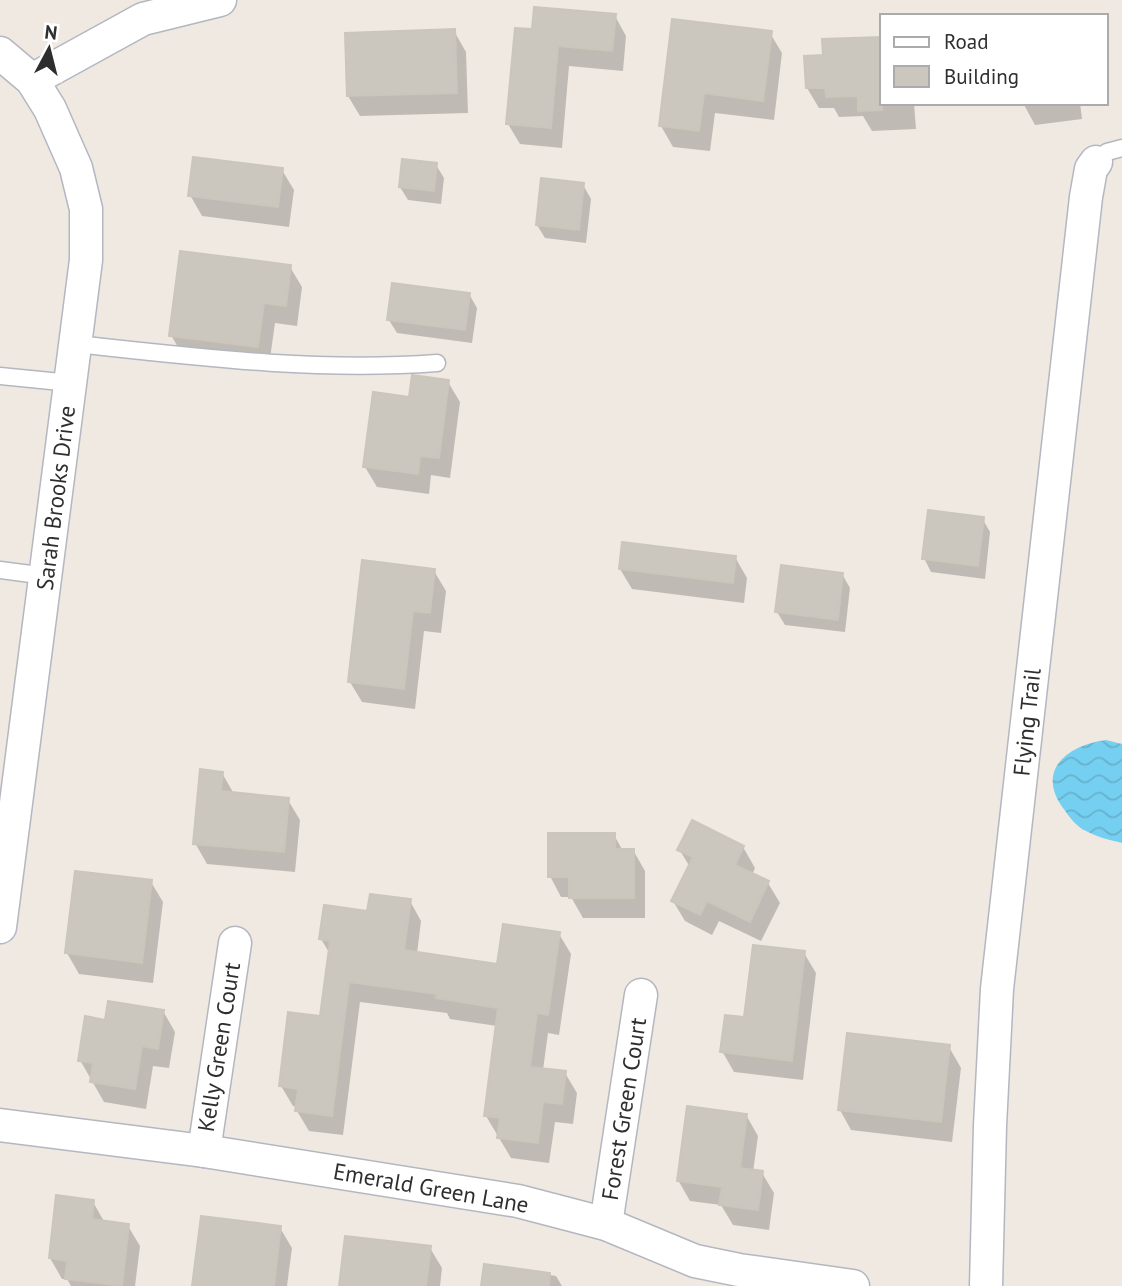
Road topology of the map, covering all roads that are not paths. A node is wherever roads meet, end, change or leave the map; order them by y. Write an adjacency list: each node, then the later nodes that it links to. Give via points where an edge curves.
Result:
1 (220, 0): 3 (street, via 143,19)
2 (0, 53): 3 (street, Sarah Brooks Drive)
3 (32, 80): 5 (street, Sarah Brooks Drive, via 76,168 86,209 86,260)
4 (1109, 155): 18 (street, Flying Trail, via 1091,169 1086,197 997,989)
5 (76, 344): 6 (lane, via 270,363 382,367); 8 (street, Sarah Brooks Drive)
6 (437, 363)
7 (0, 376): 8 (lane)
8 (71, 383): 10 (street, Sarah Brooks Drive)
9 (0, 570): 10 (lane)
10 (46, 576): 11 (street, Sarah Brooks Drive)
11 (1, 914)
12 (235, 943): 15 (street, Kelly Green Court)
13 (641, 995): 16 (street, Forest Green Court)
14 (0, 1125): 15 (street, Emerald Green Lane)
15 (204, 1151): 16 (street, Emerald Green Lane, via 518,1201)
16 (606, 1224): 17 (street, Emerald Green Lane, via 695,1261)
17 (853, 1286)
18 (986, 1286)

